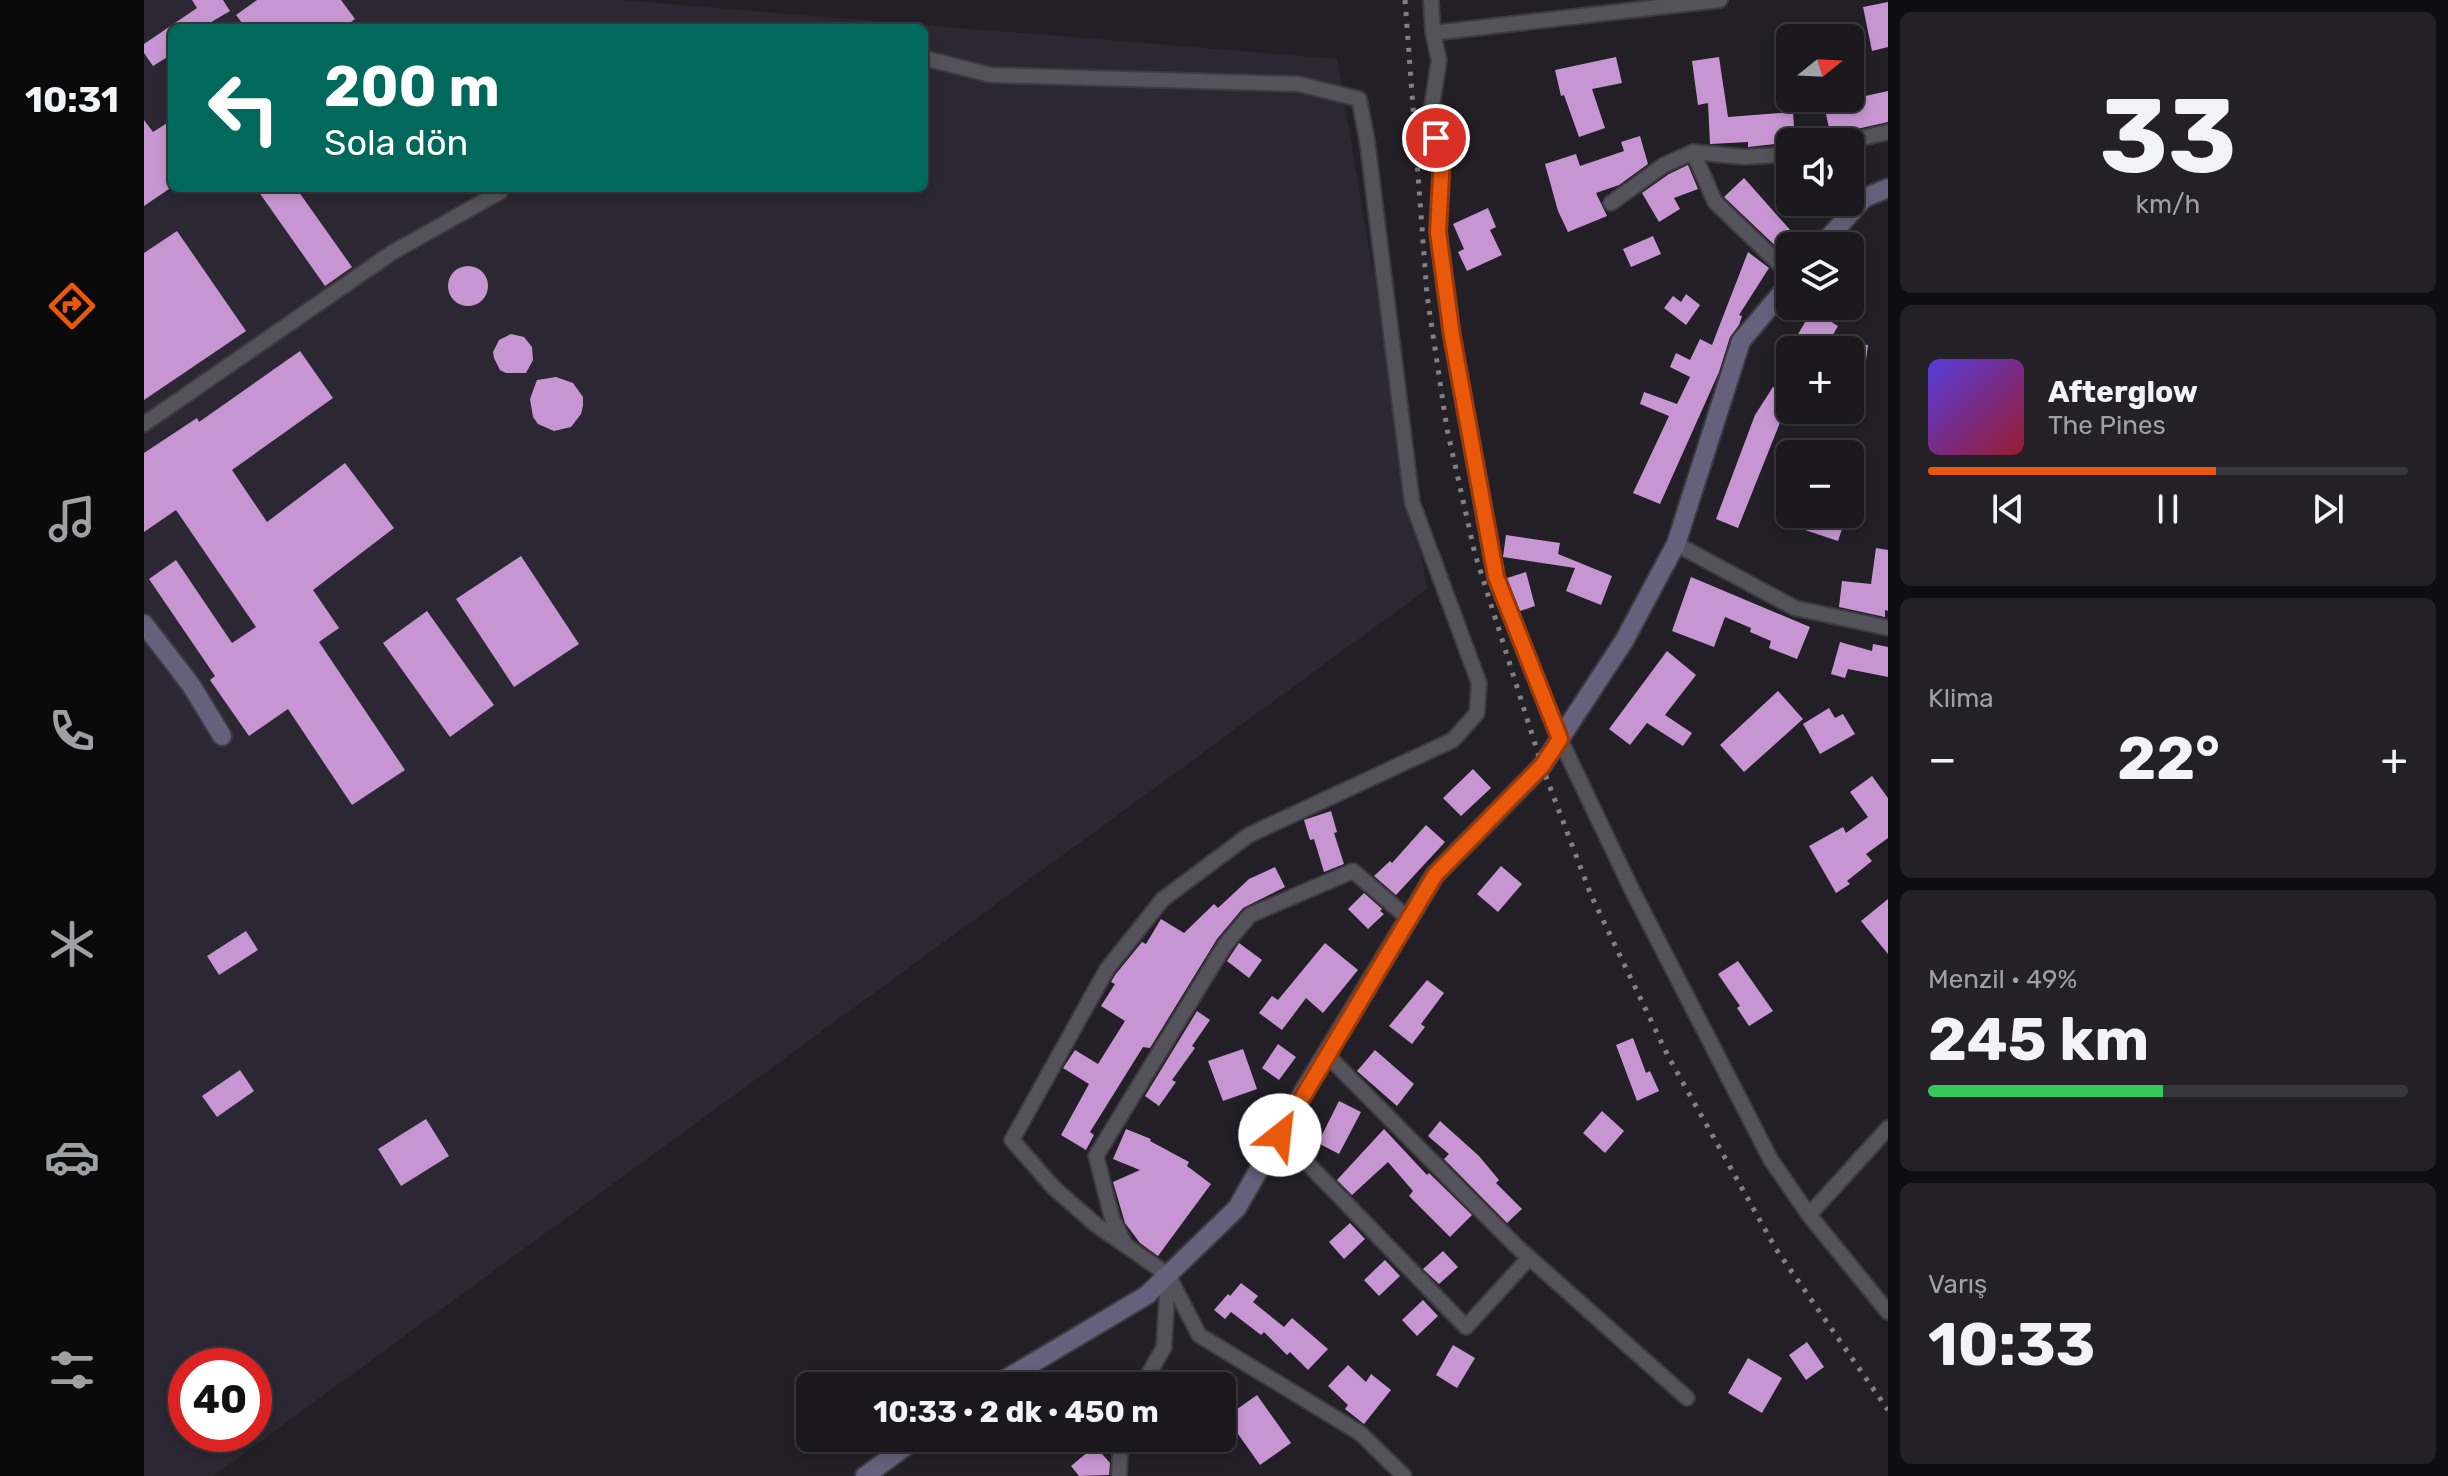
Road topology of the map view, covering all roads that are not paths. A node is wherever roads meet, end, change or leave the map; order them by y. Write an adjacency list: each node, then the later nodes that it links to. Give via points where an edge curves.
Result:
1 (1431, 0): 3 (street)
2 (1720, 0): 3 (street)
3 (1433, 33): 20 (street, via 1439,60 1430,119 1442,157 1438,232 1452,336 1496,577)
4 (928, 59): 26 (street, via 991,75 1299,84 1359,99 1412,502 1479,683 1477,713 1453,740 1249,835 1163,899 1107,969 1012,1140 1054,1188)
5 (1888, 132): 6 (street)
6 (1864, 138)
7 (1693, 152): 8 (street); 11 (street, via 1664,165); 13 (street, via 1715,202)
8 (1776, 155)
9 (1888, 188): 12 (street, via 1864,198)
10 (500, 192): 15 (street, via 393,252)
11 (1611, 203)
12 (1834, 232)
13 (1776, 261)
14 (1776, 300): 16 (street, via 1741,341)
15 (144, 424)
16 (1676, 544): 18 (street, via 1795,608); 20 (street, via 1624,641)
17 (144, 624): 19 (street)
18 (1888, 628)
19 (222, 736)
20 (1560, 739): 21 (street, via 1542,766 1435,875); 25 (street, via 1771,1160)
21 (1409, 919): 22 (street); 26 (street, via 1353,871 1250,915 1225,945 1096,1156 1112,1218)
22 (1327, 1055): 24 (street); 27 (street)
23 (1888, 1128): 25 (street)
24 (1280, 1135): 27 (street, via 1466,1327); 28 (street, via 1237,1208)
25 (1809, 1215): 29 (street)
26 (1126, 1246): 28 (street)
27 (1529, 1258): 32 (street)
28 (1168, 1275): 30 (street, via 1147,1295); 31 (street, via 1164,1347); 37 (street, via 1199,1335 1360,1433)
29 (1888, 1312)
30 (1018, 1372)
31 (1150, 1372)
32 (1687, 1398)
33 (898, 1452): 35 (street)
34 (1120, 1452): 36 (street)
35 (865, 1476)
36 (1119, 1476)
37 (1404, 1476)

